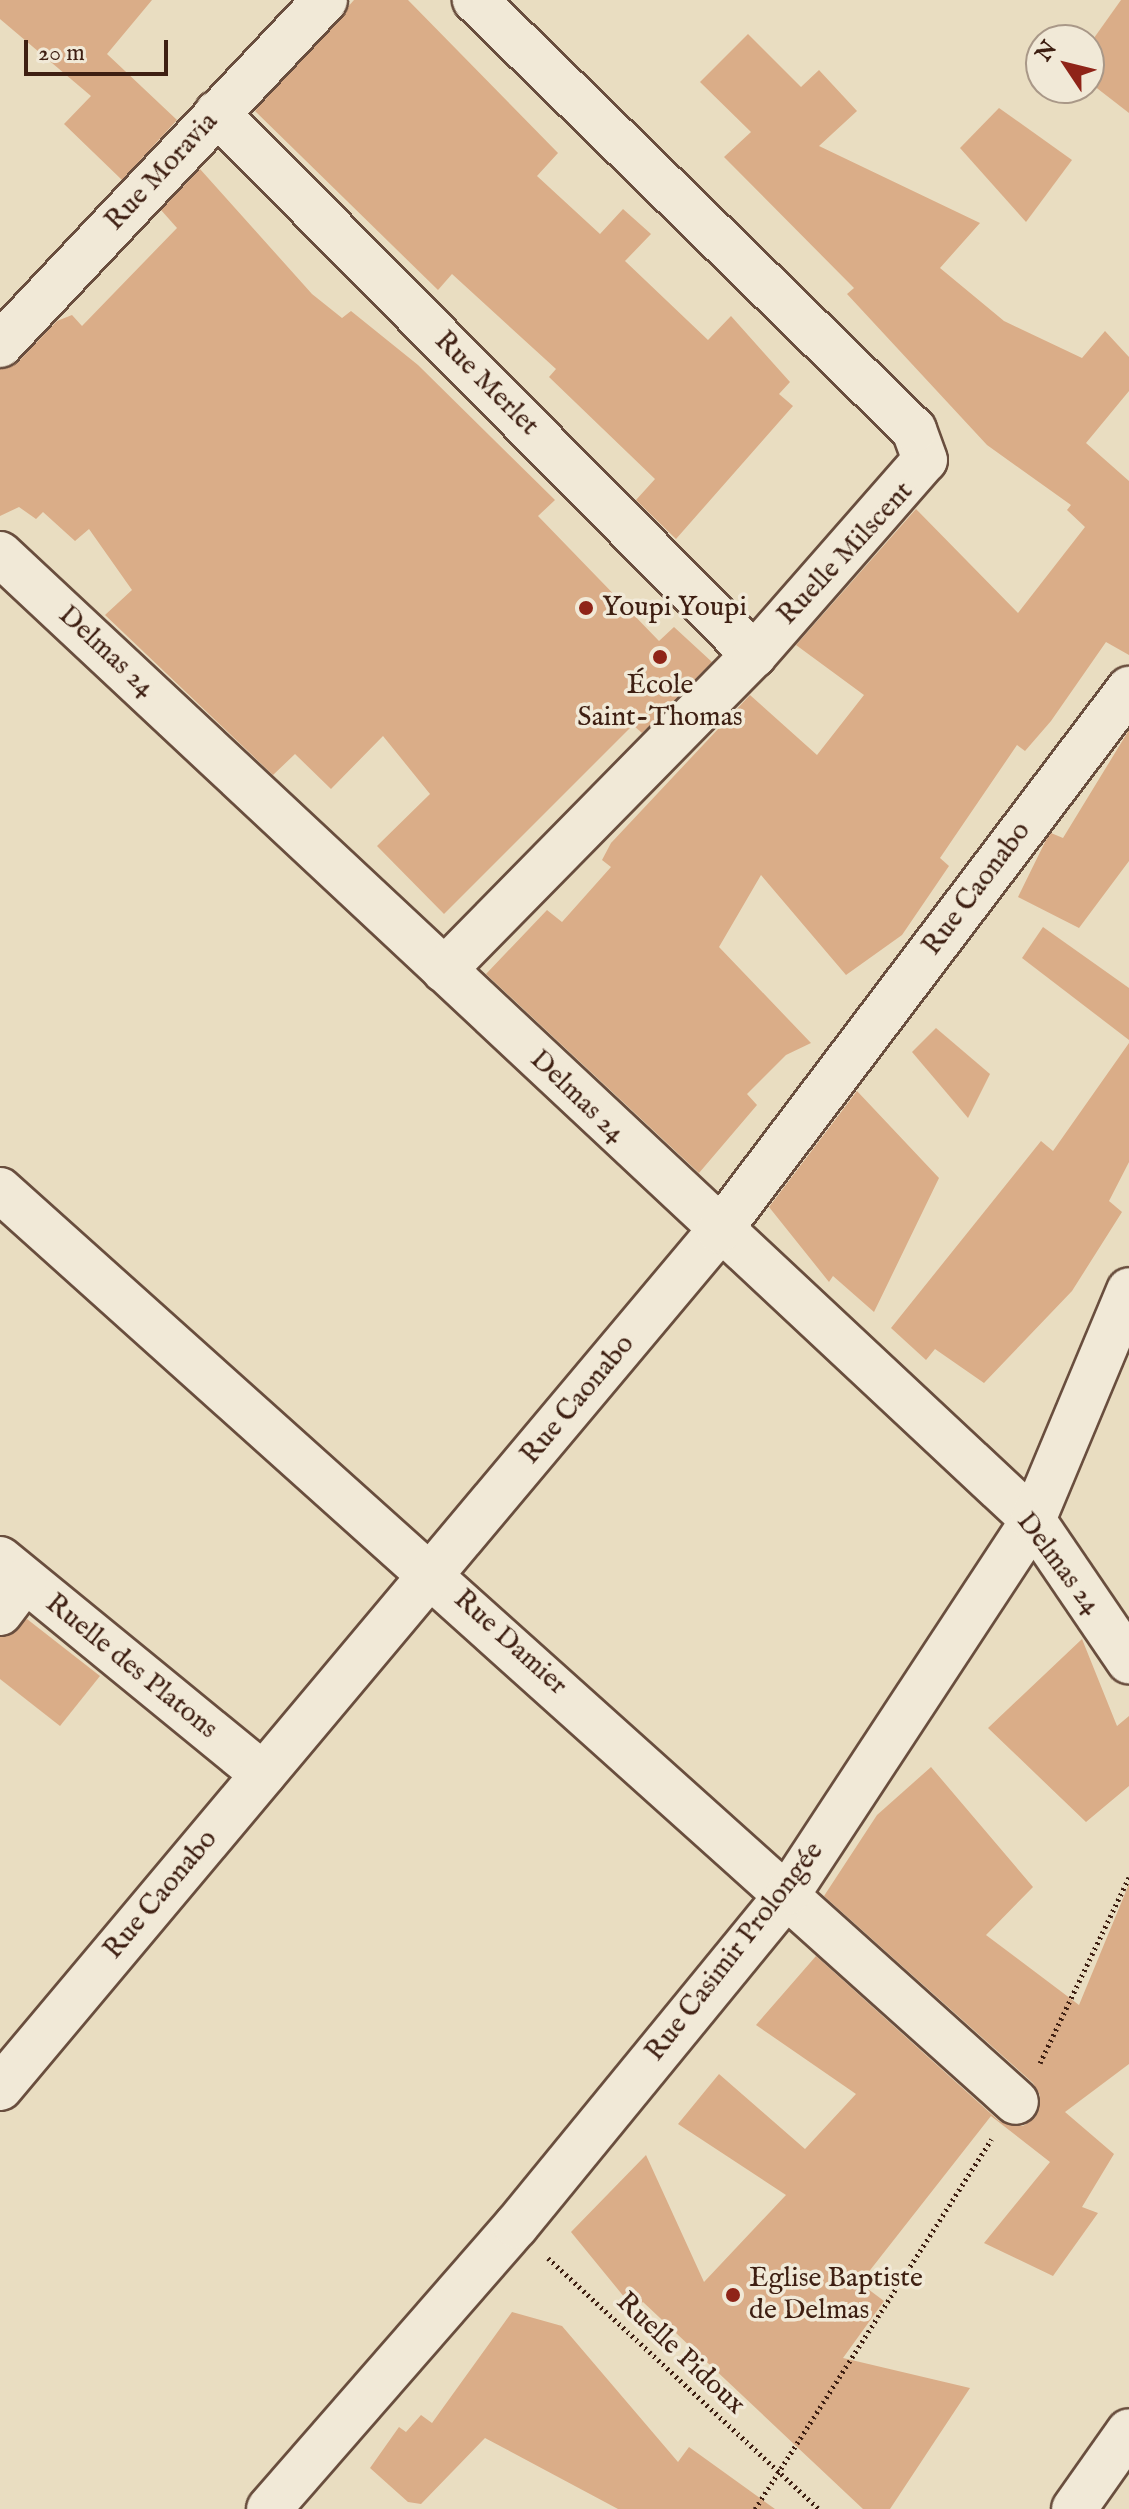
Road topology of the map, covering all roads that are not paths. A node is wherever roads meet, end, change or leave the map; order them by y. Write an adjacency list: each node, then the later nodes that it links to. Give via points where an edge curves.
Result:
1 (325, 0): 3 (street, Rue Moravia)
2 (475, 0): 6 (street, Ruelle Milscent, via 922,444 920,474)
3 (217, 113): 4 (street, Rue Moravia); 6 (street, Rue Merlet)
4 (0, 345)
5 (0, 554): 8 (street, Delmas 24)
6 (754, 655): 8 (street, Ruelle Milscent)
7 (1129, 689): 10 (street, Rue Caonabo)
8 (444, 970): 10 (street, Delmas 24)
9 (0, 1190): 13 (street, Rue Damier)
10 (719, 1231): 12 (street, Delmas 24); 13 (street, Rue Caonabo)
11 (1129, 1290): 12 (street, Rue Casimir Prolongée)
12 (1033, 1520): 15 (street, Delmas 24); 17 (street, Rue Casimir Prolongée)
13 (433, 1575): 16 (street, Rue Caonabo); 17 (street, Rue Damier)
14 (8, 1584): 16 (street, Ruelle des Platons)
15 (1129, 1661)
16 (263, 1774): 18 (street, Rue Caonabo)
17 (789, 1892): 19 (street, Rue Damier); 21 (street, Rue Casimir Prolongée, via 516,2226)
18 (0, 2088)
19 (1016, 2102)
20 (1129, 2431): 22 (street)
21 (269, 2509)
22 (1074, 2509)

